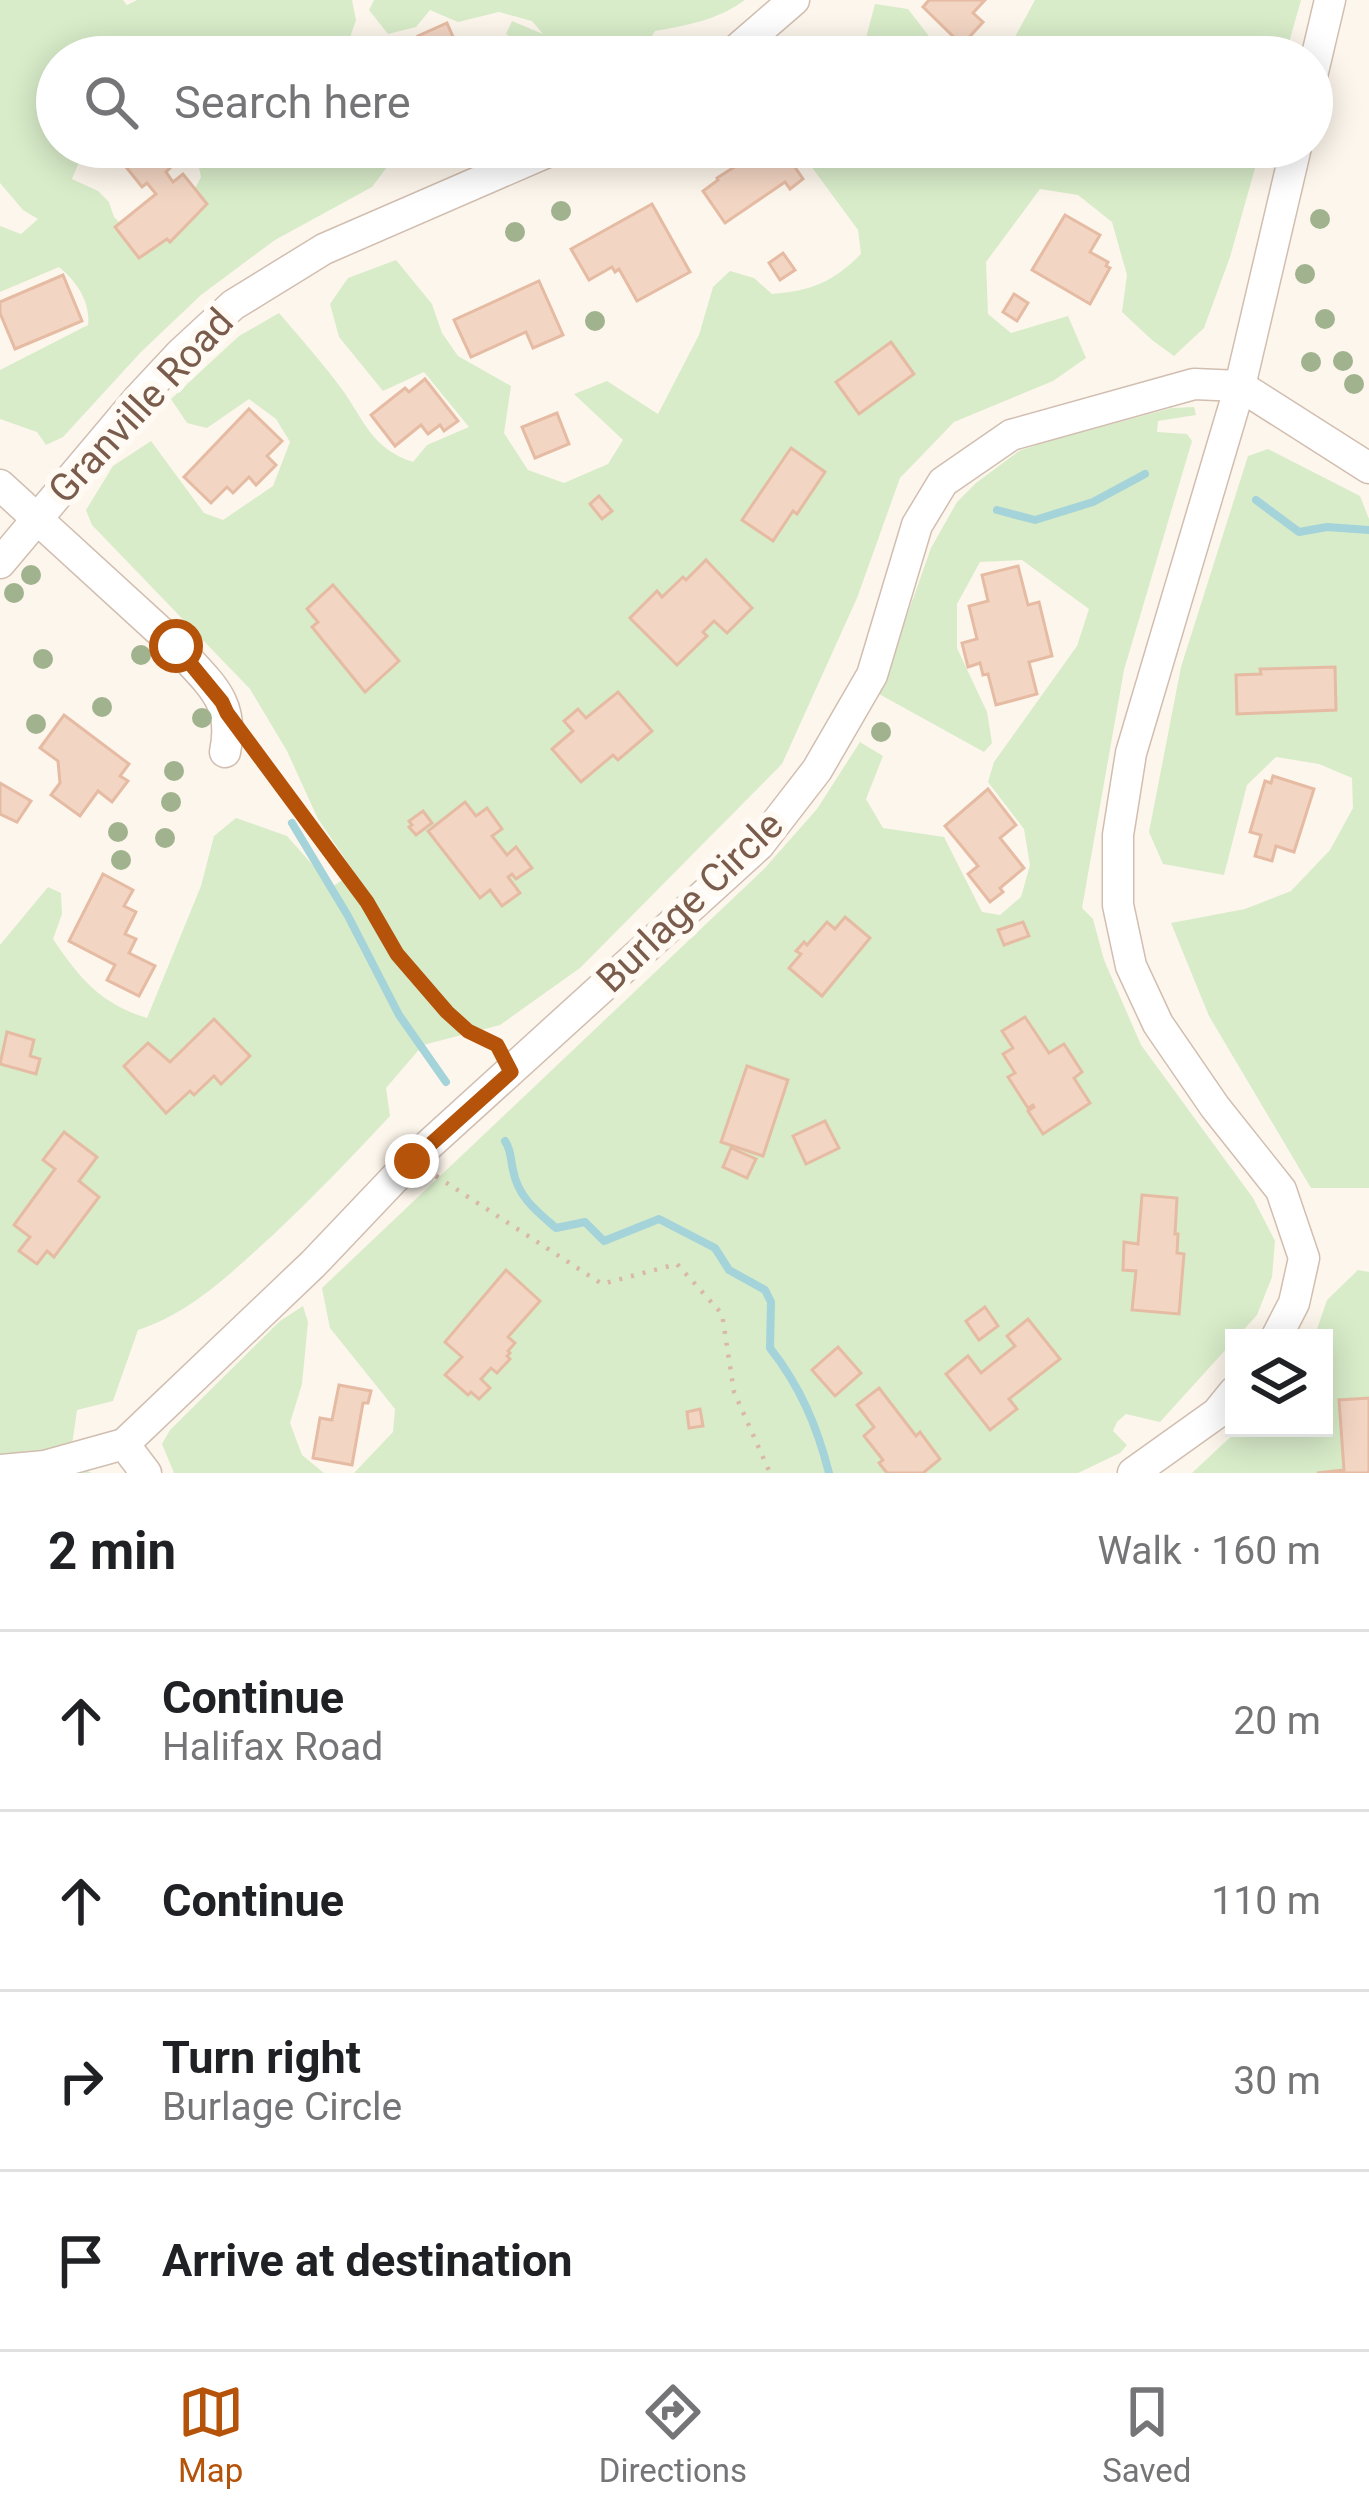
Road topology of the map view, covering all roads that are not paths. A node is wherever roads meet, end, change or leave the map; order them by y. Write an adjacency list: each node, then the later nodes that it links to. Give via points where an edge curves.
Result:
1 (794, 0): 3 (street)
2 (1330, 0): 4 (street)
3 (752, 36)
4 (1321, 36)
5 (511, 168): 10 (street, Granville Road, via 324,249 233,305)
6 (1291, 168): 7 (street)
7 (1240, 386): 8 (street); 13 (street, via 1131,753 1118,904 1131,966 1158,1024 1282,1190 1304,1258); 15 (street, Burlage Circle, via 1194,384 1011,435 944,482 917,525 872,675 817,770 759,845 412,1161)
8 (1369, 468)
9 (0, 485): 10 (street)
10 (37, 517): 11 (street, Granville Road); 12 (street, via 202,676 227,713)
11 (0, 563)
12 (225, 752)
13 (1281, 1329)
14 (1225, 1402): 18 (street)
15 (124, 1444): 16 (street); 17 (street)
16 (0, 1470)
17 (146, 1473)
18 (1133, 1473)

